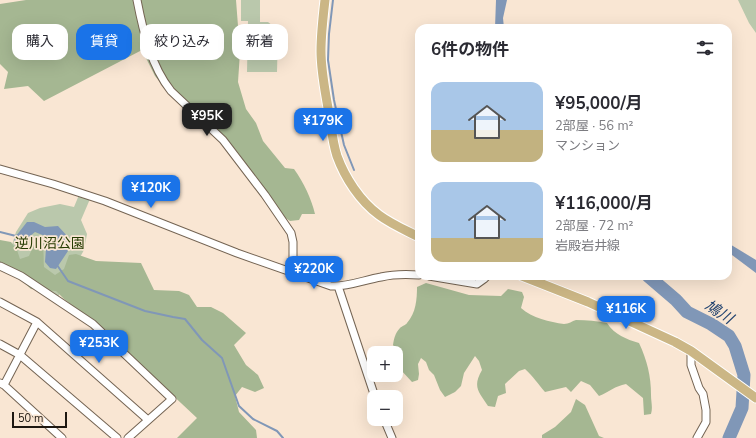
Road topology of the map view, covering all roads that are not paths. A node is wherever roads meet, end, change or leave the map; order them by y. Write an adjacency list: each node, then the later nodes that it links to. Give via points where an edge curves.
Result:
1 (137, 0): 6 (street, via 150,51 166,84 223,140 291,232)
2 (326, 0): 4 (main road, via 322,30 322,76 337,156 348,180 365,201 379,215)
3 (0, 169): 6 (street, via 104,201)
4 (415, 234)
5 (0, 266): 20 (street, via 21,276 93,324 172,399)
6 (294, 273): 11 (street)
7 (415, 275): 11 (street, via 382,276)
8 (453, 280): 9 (street, via 477,284)
9 (483, 280)
10 (532, 280): 15 (main road, via 588,302)
11 (338, 286): 18 (street)
12 (0, 302): 13 (street)
13 (38, 322): 16 (street); 20 (street)
14 (0, 344): 16 (street)
15 (691, 351): 19 (main road); 26 (street, via 691,364 703,394 706,410 706,422)
16 (20, 355): 17 (street); 23 (street)
17 (2, 384): 22 (street)
18 (373, 390)
19 (755, 398)
20 (148, 420): 24 (street)
21 (387, 426): 25 (street)
22 (62, 438)
23 (117, 438)
24 (128, 438)
25 (392, 438)
26 (697, 438)

